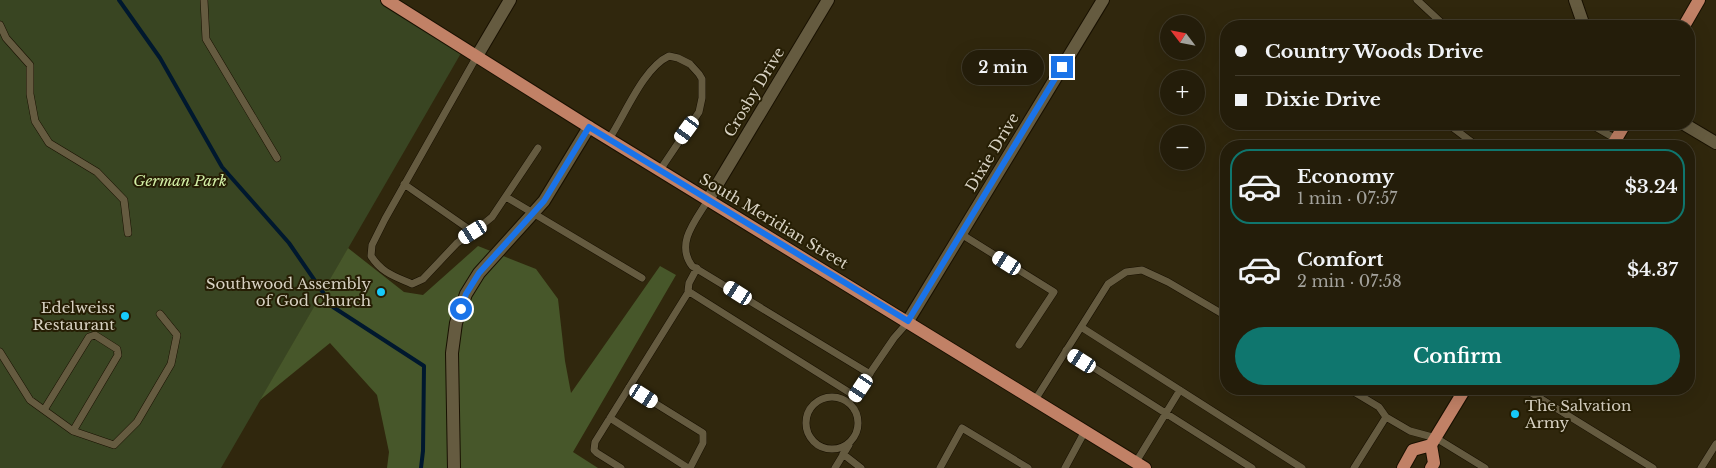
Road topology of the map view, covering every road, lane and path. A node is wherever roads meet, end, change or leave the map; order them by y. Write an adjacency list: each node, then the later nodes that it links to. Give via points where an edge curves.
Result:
1 (204, 0): 23 (lane, via 206,39)
2 (387, 0): 13 (main road, South Meridian Street)
3 (510, 0): 13 (street)
4 (828, 0): 27 (street, Crosby Drive)
5 (1103, 0): 31 (street, Dixie Drive)
6 (1417, 0): 9 (lane)
7 (1699, 0): 11 (main road)
8 (1581, 3): 10 (street)
9 (1437, 20)
10 (1583, 20)
11 (1687, 20)
12 (0, 25): 30 (lane, via 6,38 30,65 30,94 35,121 49,143 97,172 124,200)
13 (477, 56): 14 (main road, South Meridian Street); 25 (lane)
14 (589, 127): 18 (main road, South Meridian Street); 28 (street, via 544,201)
15 (1456, 130): 19 (lane)
16 (1598, 130): 20 (lane)
17 (1694, 130): 21 (street)
18 (609, 139): 24 (main road, South Meridian Street); 24 (lane, via 655,66 669,56 690,64 702,79 701,106)
19 (1469, 140)
20 (1610, 140)
21 (1716, 143)
22 (538, 148): 26 (lane)
23 (277, 158)
24 (660, 170): 27 (main road, South Meridian Street)
25 (404, 184): 29 (lane); 29 (lane, via 372,245 370,256 378,267 412,284 423,279 457,243)
26 (506, 197): 28 (lane); 29 (lane, via 492,218)
27 (708, 200): 32 (lane, via 686,238 687,257); 37 (main road, South Meridian Street)
28 (533, 213): 33 (lane); 63 (street, via 479,273 466,294 456,323 452,353)
29 (473, 232)
30 (128, 233)
31 (961, 234): 37 (street, Dixie Drive); 39 (lane, via 1054,292)
32 (696, 268): 34 (lane, via 688,283); 42 (lane)
33 (642, 278)
34 (689, 291): 43 (lane); 48 (lane)
35 (1220, 312): 38 (lane, via 1142,270 1126,272 1108,284)
36 (160, 314): 55 (lane, via 177,335 171,364 137,422 114,445)
37 (908, 321): 42 (lane); 49 (main road, South Meridian Street)
38 (1081, 327): 40 (lane); 44 (lane)
39 (1019, 345)
40 (1066, 350): 49 (lane); 52 (lane)
41 (0, 352): 51 (lane, via 30,400)
42 (870, 374): 48 (lane)
43 (629, 387): 54 (lane); 65 (lane, via 703,434 703,443)
44 (1180, 390): 52 (lane); 72 (lane)
45 (1359, 395): 53 (lane, via 1379,407)
46 (1461, 395): 57 (main road)
47 (1535, 395): 78 (lane)
48 (855, 396): 50 (lane)
49 (1035, 400): 56 (main road, South Meridian Street)
50 (850, 403): 58 (lane, via 858,418 856,435); 58 (lane, via 843,398 826,397 811,407 806,423 807,432 818,445 835,449)
51 (44, 410): 55 (lane); 55 (lane, via 88,337 95,336 117,349 118,355)
52 (1166, 413): 62 (lane); 71 (lane)
53 (1386, 417): 57 (lane); 73 (lane)
54 (610, 418): 64 (lane, via 595,442 594,450); 65 (lane)
55 (72, 430)
56 (1086, 431): 62 (main road, South Meridian Street); 70 (lane)
57 (1433, 441): 61 (lane); 74 (main road, via 1413,450); 75 (main road, via 1434,463)
58 (850, 442): 60 (lane)
59 (1716, 444): 79 (lane)
60 (843, 454): 66 (lane); 67 (lane)
61 (1473, 461): 76 (lane); 77 (lane)
62 (1140, 465)
63 (454, 468)
64 (621, 468)
65 (689, 468)
66 (835, 468)
67 (861, 468)
68 (940, 468): 69 (lane, via 962,428)
69 (1028, 468)
70 (1065, 468)
71 (1252, 468)
72 (1302, 468)
73 (1354, 468)
74 (1402, 468)
75 (1431, 468)
76 (1469, 468)
77 (1485, 468)
78 (1653, 468)
79 (1701, 468)

